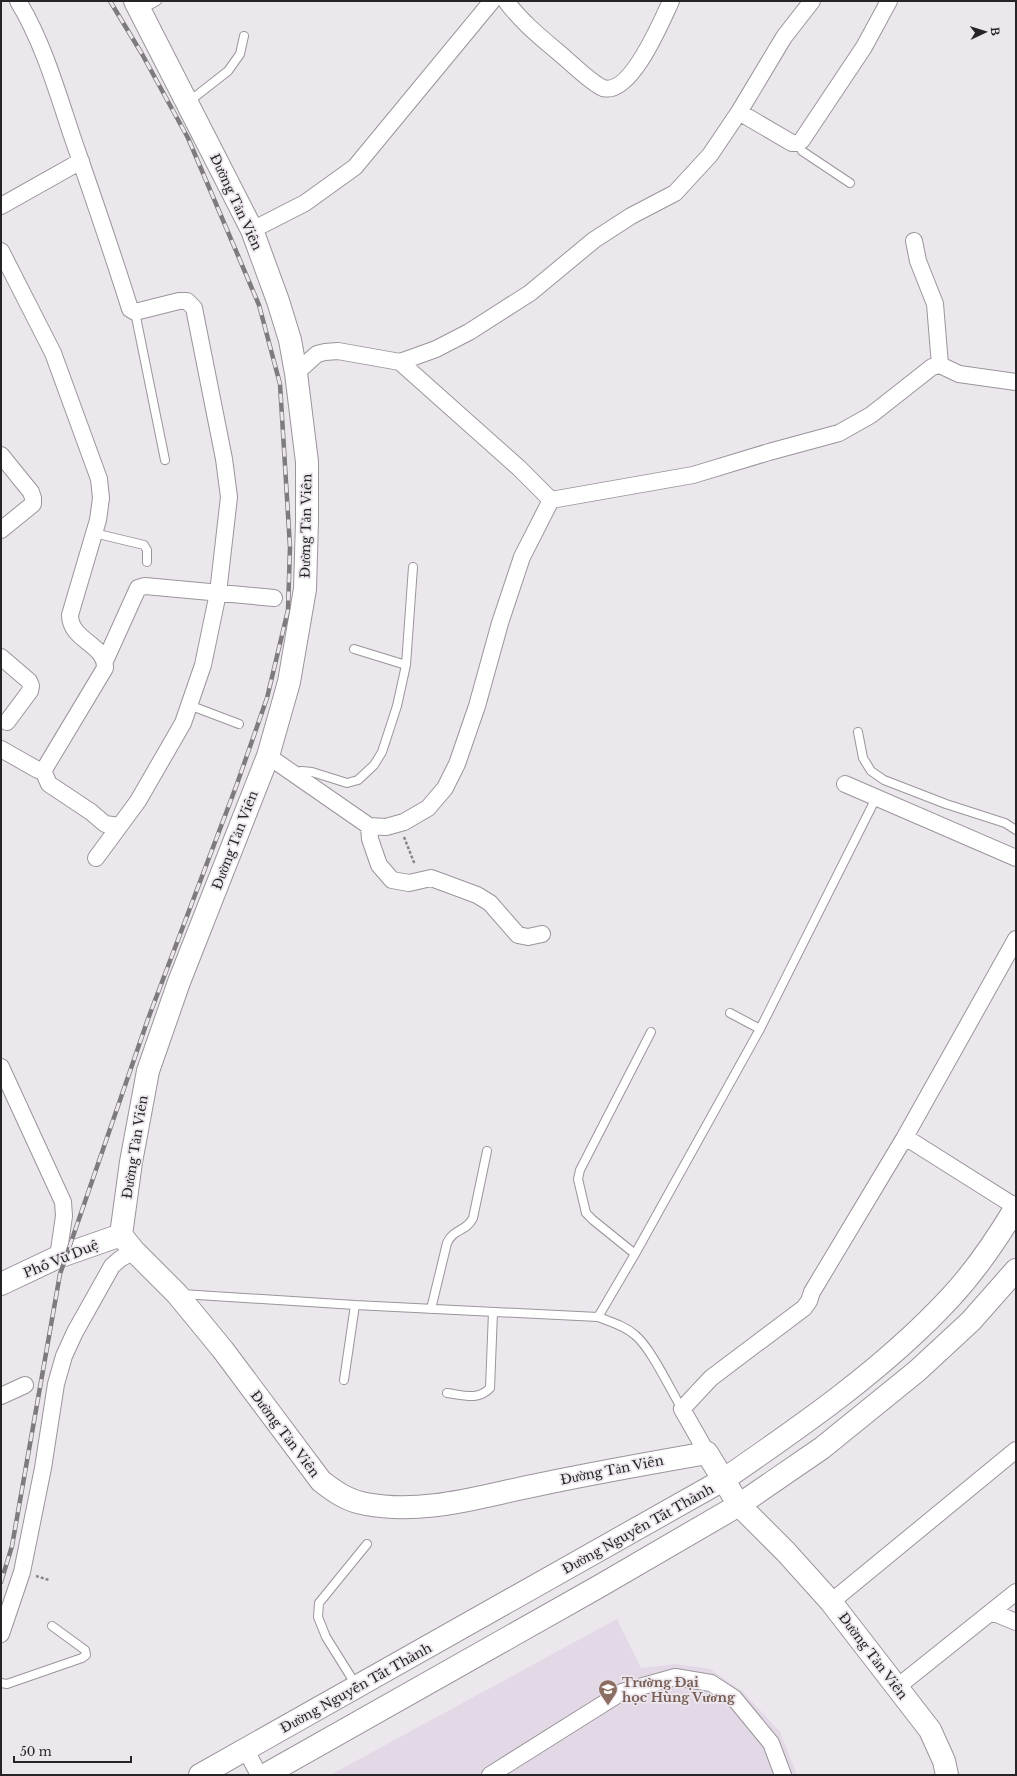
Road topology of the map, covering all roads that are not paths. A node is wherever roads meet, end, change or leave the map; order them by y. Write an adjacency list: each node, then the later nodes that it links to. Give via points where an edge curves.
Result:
1 (18, 1): 12 (street, via 27,16 52,77)
2 (492, 1): 15 (street, via 356,167 305,203)
3 (506, 1): 4 (street, via 516,16 603,88 617,86 631,74 642,60)
4 (672, 1)
5 (812, 1): 10 (street, via 784,36)
6 (889, 1): 11 (street, via 864,46)
7 (144, 4): 9 (street, Đường Tản Viên)
8 (244, 36): 9 (lane, via 240,54 228,71)
9 (187, 104): 15 (street, Đường Tản Viên)
10 (739, 112): 11 (street, via 792,143); 19 (street, via 710,155 675,193 631,216 594,240 530,293 468,332 436,349)
11 (798, 143): 13 (lane, via 802,151)
12 (81, 161): 14 (street); 18 (street, via 130,309)
13 (850, 183)
14 (1, 206)
15 (252, 230): 21 (street, Đường Tản Viên, via 278,301 290,340)
16 (914, 241): 20 (street, via 918,261 934,304)
17 (1, 251): 27 (street, via 52,353 99,479 102,498)
18 (134, 312): 24 (lane); 30 (street, via 179,301 187,301 194,308 224,459 229,497)
19 (400, 362): 21 (street, via 338,351 325,352 317,354); 25 (street, via 519,468)
20 (940, 365): 22 (street, via 959,374); 25 (street, via 932,367 871,415 839,433 693,476)
21 (296, 373): 41 (street, Đường Tản Viên, via 307,462 305,589 289,682)
22 (1016, 382)
23 (1, 455): 26 (street, via 31,492 33,504)
24 (165, 460)
25 (551, 500): 47 (street, via 522,557 477,706 457,764 445,788 428,808 404,822 386,827)
26 (1, 530)
27 (94, 533): 28 (lane, via 144,545 147,550); 34 (street, via 70,615 70,624)
28 (147, 562)
29 (413, 567): 35 (lane)
30 (218, 593): 31 (street); 34 (street, via 145,586 138,588); 36 (street, via 203,665)
31 (274, 598)
32 (354, 649): 35 (lane)
33 (1, 657): 37 (street, via 29,681 31,686)
34 (105, 661): 42 (street, via 105,668)
35 (406, 665): 43 (lane, via 397,706 382,752 374,765 358,780 347,783 312,772)
36 (189, 705): 38 (lane); 46 (street, via 179,730 138,801)
37 (7, 722)
38 (238, 724)
39 (858, 732): 48 (lane, via 863,758 871,771 884,780 1005,823)
40 (1, 749): 42 (street, via 38,770)
41 (268, 756): 43 (street); 60 (street, Đường Tản Viên, via 179,982 148,1071 131,1162)
42 (45, 768): 46 (street, via 44,773 49,784 105,824)
43 (292, 773): 47 (street)
44 (845, 784): 45 (street)
45 (876, 798): 50 (street); 54 (lane)
46 (119, 826): 49 (street)
47 (369, 826): 51 (street, via 370,839 379,865 392,880 409,883 431,878 477,895 490,903 518,936)
48 (1016, 830)
49 (96, 858)
50 (1016, 858)
51 (542, 934)
52 (1016, 939): 57 (street)
53 (730, 1013): 54 (lane)
54 (760, 1029): 61 (lane)
55 (651, 1032): 61 (lane, via 578,1178 586,1213)
56 (1, 1068): 62 (street, via 64,1202)
57 (905, 1137): 59 (street); 74 (street, via 804,1308 711,1378)
58 (486, 1151): 67 (lane, via 473,1218 470,1225 451,1235 447,1243)
59 (1016, 1207): 77 (street, Đường Nguyễn Tất Thành, via 978,1265 920,1328 805,1424)
60 (127, 1243): 62 (street, Phố Vũ Duệ); 65 (street, Đường Tản Viên); 85 (street, via 120,1259 112,1266 75,1332 64,1356 56,1384 43,1468 22,1572)
61 (635, 1254): 69 (lane)
62 (58, 1257): 64 (street, Phố Vũ Duệ)
63 (1016, 1270): 78 (street, via 971,1321 917,1371 822,1448)
64 (2, 1280)
65 (177, 1294): 66 (lane); 76 (street, Đường Tản Viên, via 223,1350 321,1481 342,1496 365,1504 434,1507 583,1475)
66 (355, 1305): 67 (lane); 70 (lane)
67 (431, 1308): 68 (lane)
68 (492, 1312): 69 (lane); 72 (lane, via 490,1388 485,1394 476,1397)
69 (598, 1317): 74 (lane, via 622,1326 643,1343)
70 (344, 1380)
71 (25, 1385): 73 (street)
72 (448, 1393)
73 (1, 1396)
74 (682, 1409): 76 (street)
75 (1016, 1450): 81 (street)
76 (707, 1453): 77 (street, Đường Tản Viên)
77 (724, 1480): 78 (street, Đường Tản Viên); 87 (street, Đường Nguyễn Tất Thành)
78 (738, 1505): 81 (street, Đường Tản Viên, via 786,1552); 92 (street)
79 (367, 1544): 87 (lane, via 319,1603 318,1617 326,1637)
80 (1016, 1592): 82 (street)
81 (831, 1602): 88 (street, Đường Tản Viên)
82 (992, 1612): 83 (street); 88 (street)
83 (1016, 1622)
84 (52, 1626): 86 (lane, via 85,1650 86,1655 7,1684)
85 (1, 1634)
86 (1, 1683)
87 (358, 1688): 89 (street, Đường Nguyễn Tất Thành)
88 (896, 1688): 95 (street, Đường Tản Viên, via 930,1730 944,1761)
89 (246, 1750): 90 (street, Đường Nguyễn Tất Thành); 91 (street)
90 (200, 1775)
91 (259, 1775)
92 (265, 1775)
93 (490, 1775): 94 (street, via 622,1692 675,1677 711,1683 734,1698 771,1743)
94 (783, 1775)
95 (947, 1775)

